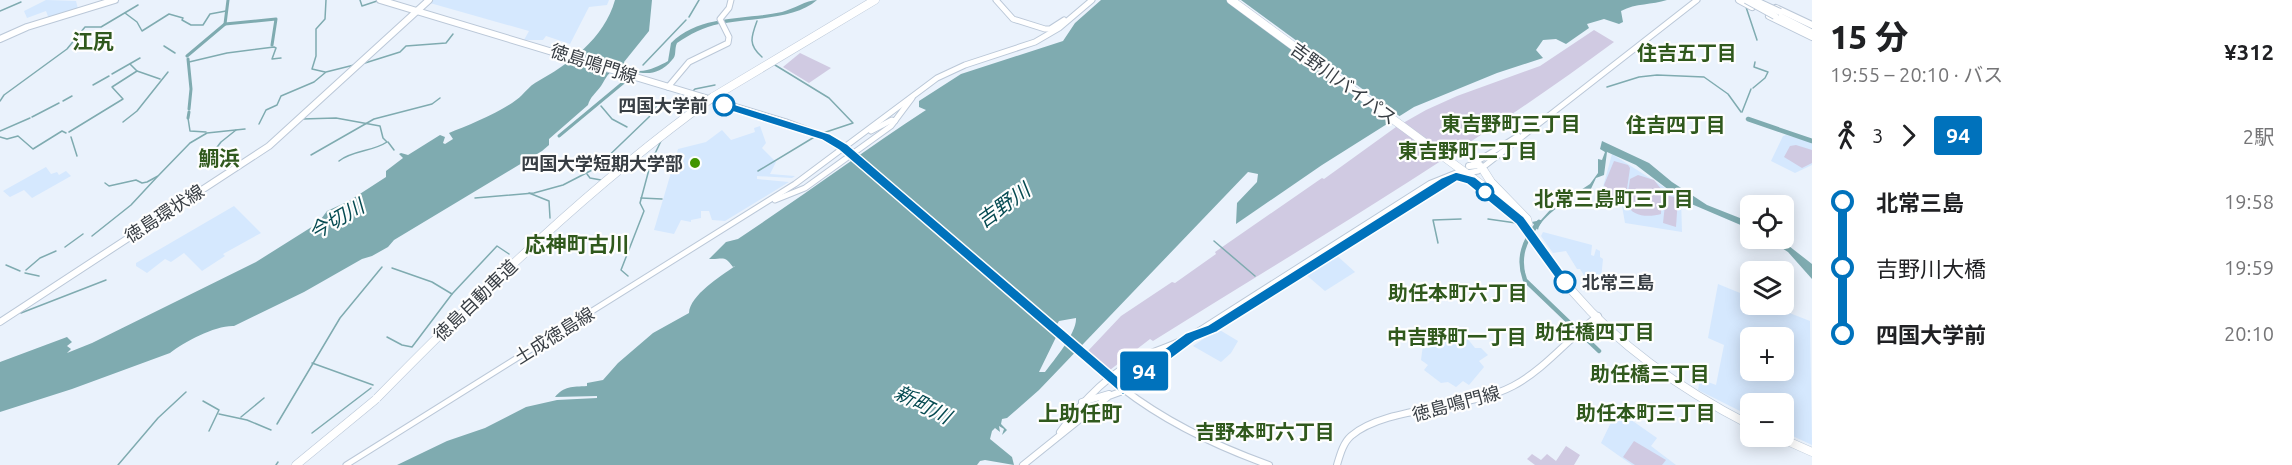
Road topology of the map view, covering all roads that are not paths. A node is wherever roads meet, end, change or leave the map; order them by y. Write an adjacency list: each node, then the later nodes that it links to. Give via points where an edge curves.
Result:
1 (115, 0): 19 (main road)
2 (380, 0): 14 (main road, 徳島鳴門線)
3 (429, 0): 14 (main road, 徳島環状線)
4 (731, 0): 21 (main road, via 721,22 729,36 728,43 689,61 676,72)
5 (875, 0): 42 (highway, 徳島自動車道, bridge, via 713,97 646,145 491,283)
6 (996, 0): 17 (main road, via 1013,19)
7 (1092, 0): 15 (main road)
8 (1231, 0): 28 (highway, 吉野川バイパス)
9 (1238, 0): 28 (highway, 吉野川バイパス)
10 (1692, 0): 28 (main road)
11 (1697, 0): 24 (main road)
12 (1739, 0): 16 (main road); 18 (main road)
13 (1752, 0): 16 (main road); 18 (main road, bridge); 18 (main road); 18 (main road, bridge); 18 (main road, bridge, via 1775,16)
14 (418, 11): 21 (main road, 徳島鳴門線); 35 (main road, 徳島環状線, via 269,146)
15 (1076, 14): 17 (main road); 20 (main road)
16 (1789, 20): 18 (main road)
17 (1046, 30): 20 (main road)
18 (1812, 31)
19 (0, 39)
20 (1022, 48): 22 (main road, via 959,67)
21 (668, 87): 26 (main road, 徳島鳴門線, via 826,137)
22 (916, 92): 23 (main road); 25 (main road)
23 (892, 122): 25 (main road); 26 (main road)
24 (1527, 132): 28 (main road); 28 (main road)
25 (864, 133): 26 (main road)
26 (848, 151): 27 (main road, 土成徳島線); 29 (main road, 土成徳島線); 40 (main road, 徳島鳴門線, bridge)
27 (818, 168): 29 (main road); 30 (main road, 土成徳島線)
28 (1470, 171): 31 (main road); 32 (highway); 32 (highway, via 1491,182 1527,219); 33 (main road, via 1430,184)
29 (801, 190): 30 (main road, 土成徳島線)
30 (762, 205): 51 (main road, 土成徳島線)
31 (1375, 225): 33 (main road); 36 (main road, via 1213,328)
32 (1530, 229): 34 (highway, via 1563,279)
33 (1348, 237): 36 (main road)
34 (1597, 316): 44 (highway, via 1630,349 1676,383); 54 (main road, 徳島鳴門線, via 1522,382 1499,393 1358,430 1343,448)
35 (0, 322)
36 (1190, 337): 37 (main road)
37 (1177, 345): 38 (main road); 39 (main road)
38 (1141, 357): 39 (main road); 43 (main road)
39 (1129, 382): 40 (main road)
40 (1121, 387): 41 (main road); 53 (main road, 徳島鳴門線, via 1185,431)
41 (1113, 394): 43 (main road); 45 (main road)
42 (376, 399): 49 (highway, 徳島自動車道); 50 (highway, 徳島自動車道)
43 (1082, 402): 45 (main road)
44 (1740, 418)
45 (1054, 439): 52 (main road)
46 (1794, 440): 48 (highway)
47 (1794, 443): 48 (highway)
48 (1812, 450)
49 (296, 465)
50 (301, 465)
51 (346, 465)
52 (1023, 465)
53 (1269, 465)
54 (1337, 465)

